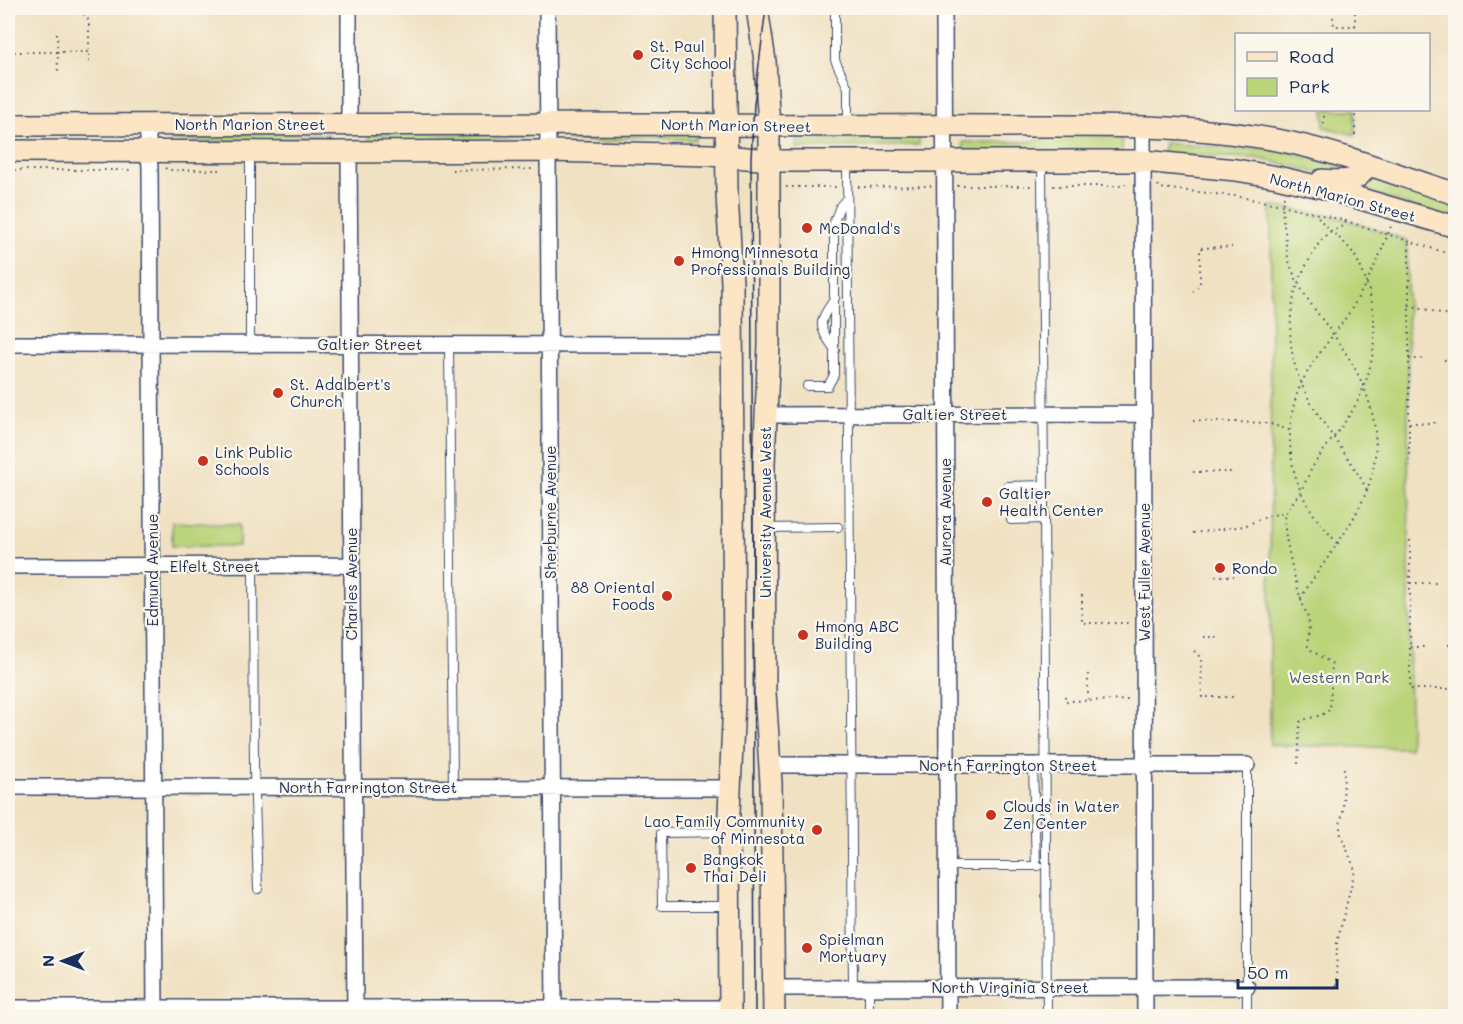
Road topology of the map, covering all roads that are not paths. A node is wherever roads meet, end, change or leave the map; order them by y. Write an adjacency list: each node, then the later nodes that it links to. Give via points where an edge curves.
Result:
1 (349, 8): 10 (street)
2 (548, 8): 11 (street, Sherburne Avenue)
3 (725, 8): 8 (main road, University Avenue West)
4 (757, 8): 14 (main road, University Avenue West)
5 (835, 8): 12 (lane, via 835,60 848,88)
6 (944, 8): 13 (street, Aurora Avenue)
7 (147, 124): 9 (main road, North Marion Street); 10 (main road, North Marion Street); 17 (street, Edmund Avenue)
8 (726, 124): 11 (main road, North Marion Street); 14 (main road, North Marion Street); 21 (main road, University Avenue West)
9 (8, 125)
10 (349, 125): 11 (main road, North Marion Street)
11 (548, 125): 18 (street, Sherburne Avenue)
12 (848, 125): 13 (main road, North Marion Street); 14 (main road, North Marion Street)
13 (944, 125): 15 (main road, North Marion Street); 24 (street, Aurora Avenue)
14 (769, 127): 22 (main road, University Avenue West)
15 (1143, 127): 26 (street, West Fuller Avenue); 27 (main road, North Marion Street, via 1276,140)
16 (8, 151): 17 (main road, North Marion Street)
17 (149, 151): 19 (main road, North Marion Street); 38 (street, Edmund Avenue)
18 (548, 151): 20 (main road, North Marion Street); 21 (main road, North Marion Street); 33 (street, Sherburne Avenue)
19 (250, 152): 20 (main road, North Marion Street); 35 (lane)
20 (349, 152): 36 (street, Charles Avenue)
21 (727, 156): 22 (main road, North Marion Street); 39 (main road, University Avenue West)
22 (769, 160): 23 (main road, North Marion Street); 45 (main road, University Avenue West)
23 (847, 160): 24 (main road, North Marion Street); 30 (lane)
24 (944, 160): 25 (main road, North Marion Street); 42 (street, Aurora Avenue)
25 (1042, 160): 26 (main road, North Marion Street); 43 (lane)
26 (1143, 161): 28 (main road, North Marion Street, via 1236,170); 44 (street, West Fuller Avenue)
27 (1366, 164): 28 (main road, via 1364,172 1348,181); 29 (main road, North Marion Street)
28 (1285, 188): 31 (main road, North Marion Street, via 1334,191)
29 (1455, 194)
30 (847, 198): 32 (lane, via 834,222); 46 (lane)
31 (1455, 227)
32 (835, 298): 40 (lane); 40 (lane, via 820,324)
33 (550, 343): 37 (street, Galtier Street); 39 (street, Galtier Street); 68 (street, Sherburne Avenue)
34 (8, 344): 38 (street, Galtier Street)
35 (250, 344): 36 (street, Galtier Street); 38 (street, Galtier Street)
36 (350, 344): 37 (street, Galtier Street); 55 (street, Charles Avenue)
37 (449, 344): 66 (lane)
38 (151, 345): 56 (street, Edmund Avenue)
39 (732, 345): 69 (main road, University Avenue West, via 734,700)
40 (835, 350): 41 (lane, via 832,381 828,386)
41 (807, 386)
42 (945, 414): 43 (street, Galtier Street); 46 (street, Galtier Street); 59 (street, Aurora Avenue)
43 (1043, 414): 44 (street, Galtier Street); 47 (lane)
44 (1144, 414): 61 (street, West Fuller Avenue)
45 (766, 415): 46 (street, Galtier Street); 52 (main road, University Avenue West)
46 (849, 415): 58 (lane)
47 (1044, 485): 48 (lane); 49 (lane)
48 (1008, 486)
49 (1044, 519): 50 (lane); 60 (lane)
50 (1011, 520)
51 (838, 527): 52 (lane)
52 (764, 528): 57 (main road, University Avenue West, via 765,692)
53 (8, 566): 56 (street, Elfelt Street)
54 (253, 566): 55 (street, Elfelt Street); 56 (street, Elfelt Street); 64 (lane)
55 (351, 566): 65 (street, Charles Avenue)
56 (151, 567): 67 (street, Edmund Avenue)
57 (770, 765): 58 (street, North Farrington Street); 82 (main road, University Avenue West)
58 (851, 765): 59 (street, North Farrington Street); 76 (lane)
59 (947, 765): 60 (street, North Farrington Street); 71 (street, Aurora Avenue)
60 (1039, 765): 61 (street, North Farrington Street); 72 (lane); 73 (lane)
61 (1144, 765): 62 (street, North Farrington Street); 80 (street, West Fuller Avenue)
62 (1246, 765): 81 (lane)
63 (8, 787): 67 (street, North Farrington Street)
64 (255, 787): 65 (street, North Farrington Street); 67 (street, North Farrington Street); 74 (lane)
65 (353, 787): 66 (street, North Farrington Street); 87 (street, Charles Avenue)
66 (453, 787): 68 (street, North Farrington Street)
67 (154, 788): 86 (street, Edmund Avenue)
68 (551, 788): 69 (street, North Farrington Street); 84 (street, Sherburne Avenue)
69 (729, 788): 70 (main road, University Avenue West)
70 (729, 832): 75 (main road, University Avenue West); 75 (lane, via 661,833 662,906)
71 (948, 866): 72 (lane); 78 (street, Aurora Avenue)
72 (1036, 866): 73 (lane)
73 (1046, 866): 79 (lane)
74 (258, 889)
75 (729, 906): 85 (main road, University Avenue West)
76 (853, 987): 77 (street, North Virginia Street); 82 (street, North Virginia Street)
77 (869, 987): 78 (street, North Virginia Street); 89 (lane)
78 (948, 987): 79 (street, North Virginia Street); 90 (street, Aurora Avenue)
79 (1046, 987): 80 (street, North Virginia Street); 91 (lane)
80 (1145, 987): 81 (street, North Virginia Street); 92 (street, West Fuller Avenue)
81 (1247, 987): 93 (lane)
82 (774, 988): 88 (main road, University Avenue West)
83 (8, 1008): 86 (street)
84 (554, 1012): 85 (street); 87 (street)
85 (730, 1012)
86 (155, 1013): 87 (street)
87 (355, 1013)
88 (774, 1017)
89 (870, 1017)
90 (948, 1017)
91 (1047, 1017)
92 (1145, 1017)
93 (1247, 1017)

